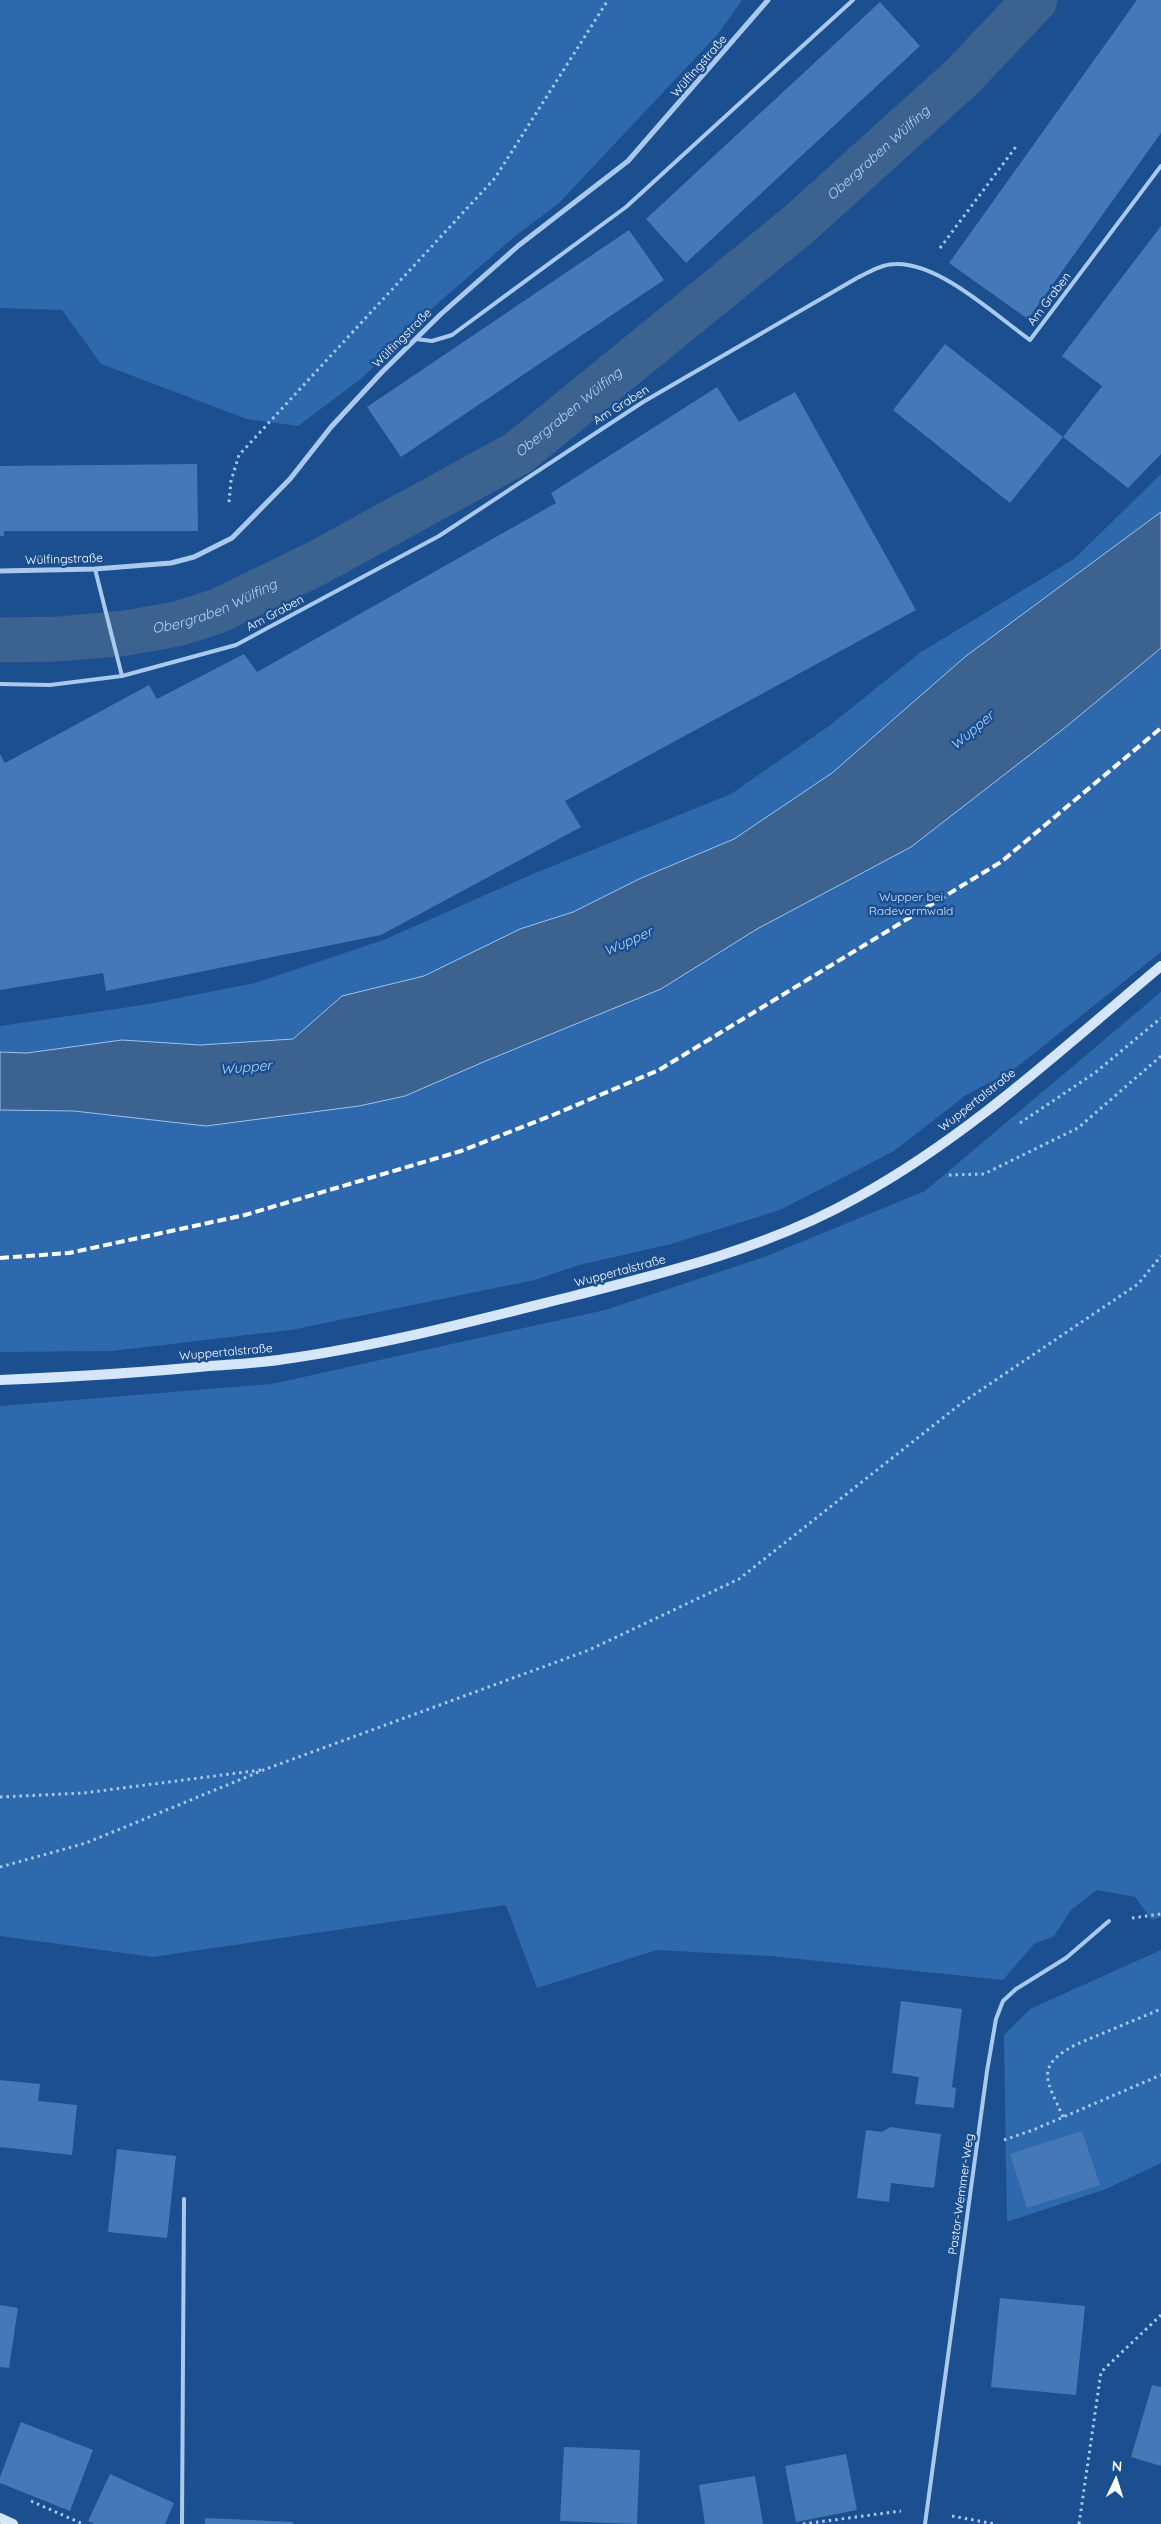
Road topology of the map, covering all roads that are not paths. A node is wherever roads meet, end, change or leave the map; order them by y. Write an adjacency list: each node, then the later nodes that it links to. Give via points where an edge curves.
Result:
1 (768, 0): 4 (street, Wülfingstraße, via 628,161 518,246)
2 (853, 0): 4 (lane, via 626,207 452,335 432,341)
3 (1161, 166): 7 (lane, Am Graben, via 1030,340 942,276 924,268 895,264 880,267 643,402 438,536 267,630 236,645)
4 (416, 339): 5 (street, Wülfingstraße, via 375,378 290,479 242,529 215,548 171,563)
5 (94, 569): 6 (street, Wülfingstraße); 7 (lane)
6 (0, 571)
7 (122, 676): 8 (lane, Am Graben, via 50,686)
8 (0, 684)
9 (1161, 966): 10 (main road, Wuppertalstraße, via 1008,1093 932,1151 836,1209 738,1250 606,1288 337,1351 282,1360 120,1374)
10 (0, 1380)
11 (1109, 1921): 16 (lane, Pastor-Wemmer-Weg, via 1066,1958 1016,1988 998,2009)
12 (184, 2199): 15 (lane)
13 (0, 2518): 14 (main road)
14 (13, 2524)
15 (182, 2524)
16 (926, 2524)

